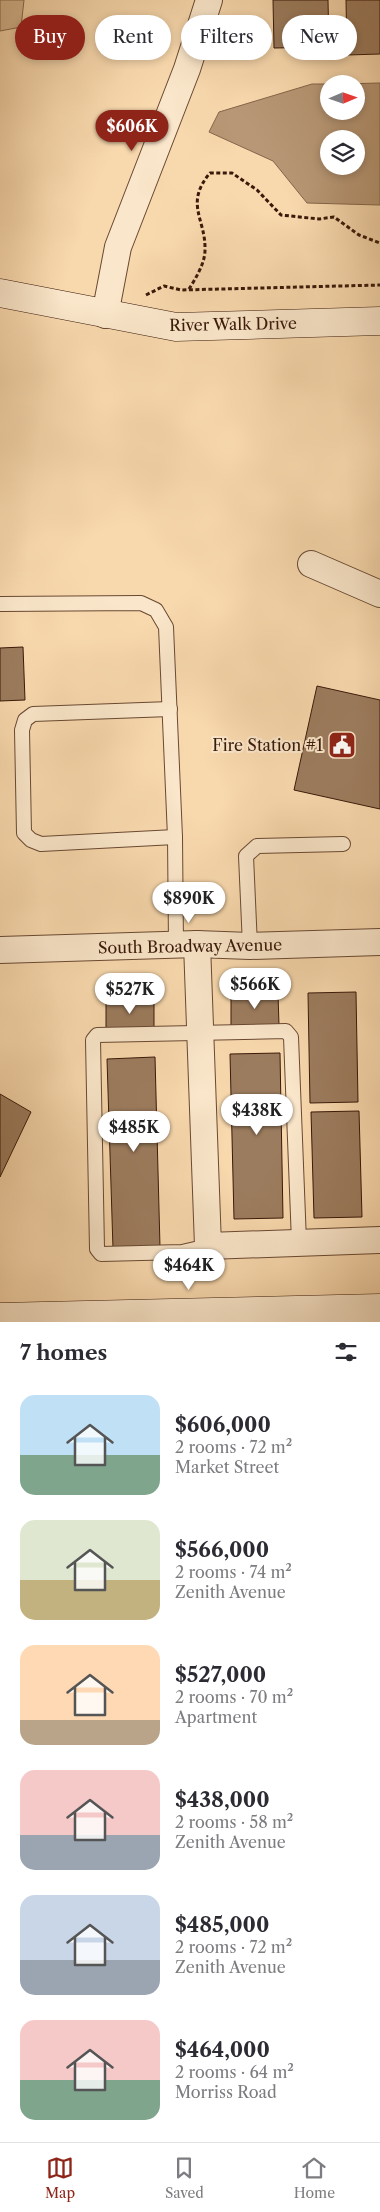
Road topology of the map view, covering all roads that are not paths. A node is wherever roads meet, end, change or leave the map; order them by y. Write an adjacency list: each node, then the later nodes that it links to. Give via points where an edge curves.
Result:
1 (209, 0): 3 (street, via 187,69 118,247)
2 (0, 293): 3 (street, River Walk Drive)
3 (106, 315): 4 (street, River Walk Drive, via 176,328)
4 (380, 321)
5 (311, 564): 6 (street)
6 (380, 594)
7 (0, 604): 8 (lane, via 141,603 156,610 166,627)
8 (170, 709): 9 (lane); 9 (lane, via 33,714 29,717 22,730 24,833 40,844)
9 (174, 837): 12 (lane)
10 (344, 844): 13 (lane, via 257,846 246,856)
11 (380, 942): 13 (street, South Broadway Avenue)
12 (187, 944): 13 (street, South Broadway Avenue); 14 (street, South Broadway Avenue); 15 (street)
13 (250, 946)
14 (0, 950)
15 (200, 1033): 17 (lane, via 286,1032 291,1037); 18 (street); 18 (lane, via 97,1035 93,1040 97,1249 101,1254 182,1252)
16 (380, 1240): 17 (street)
17 (299, 1242): 18 (street)
18 (208, 1246)
19 (380, 1308): 20 (street)
20 (0, 1317)

